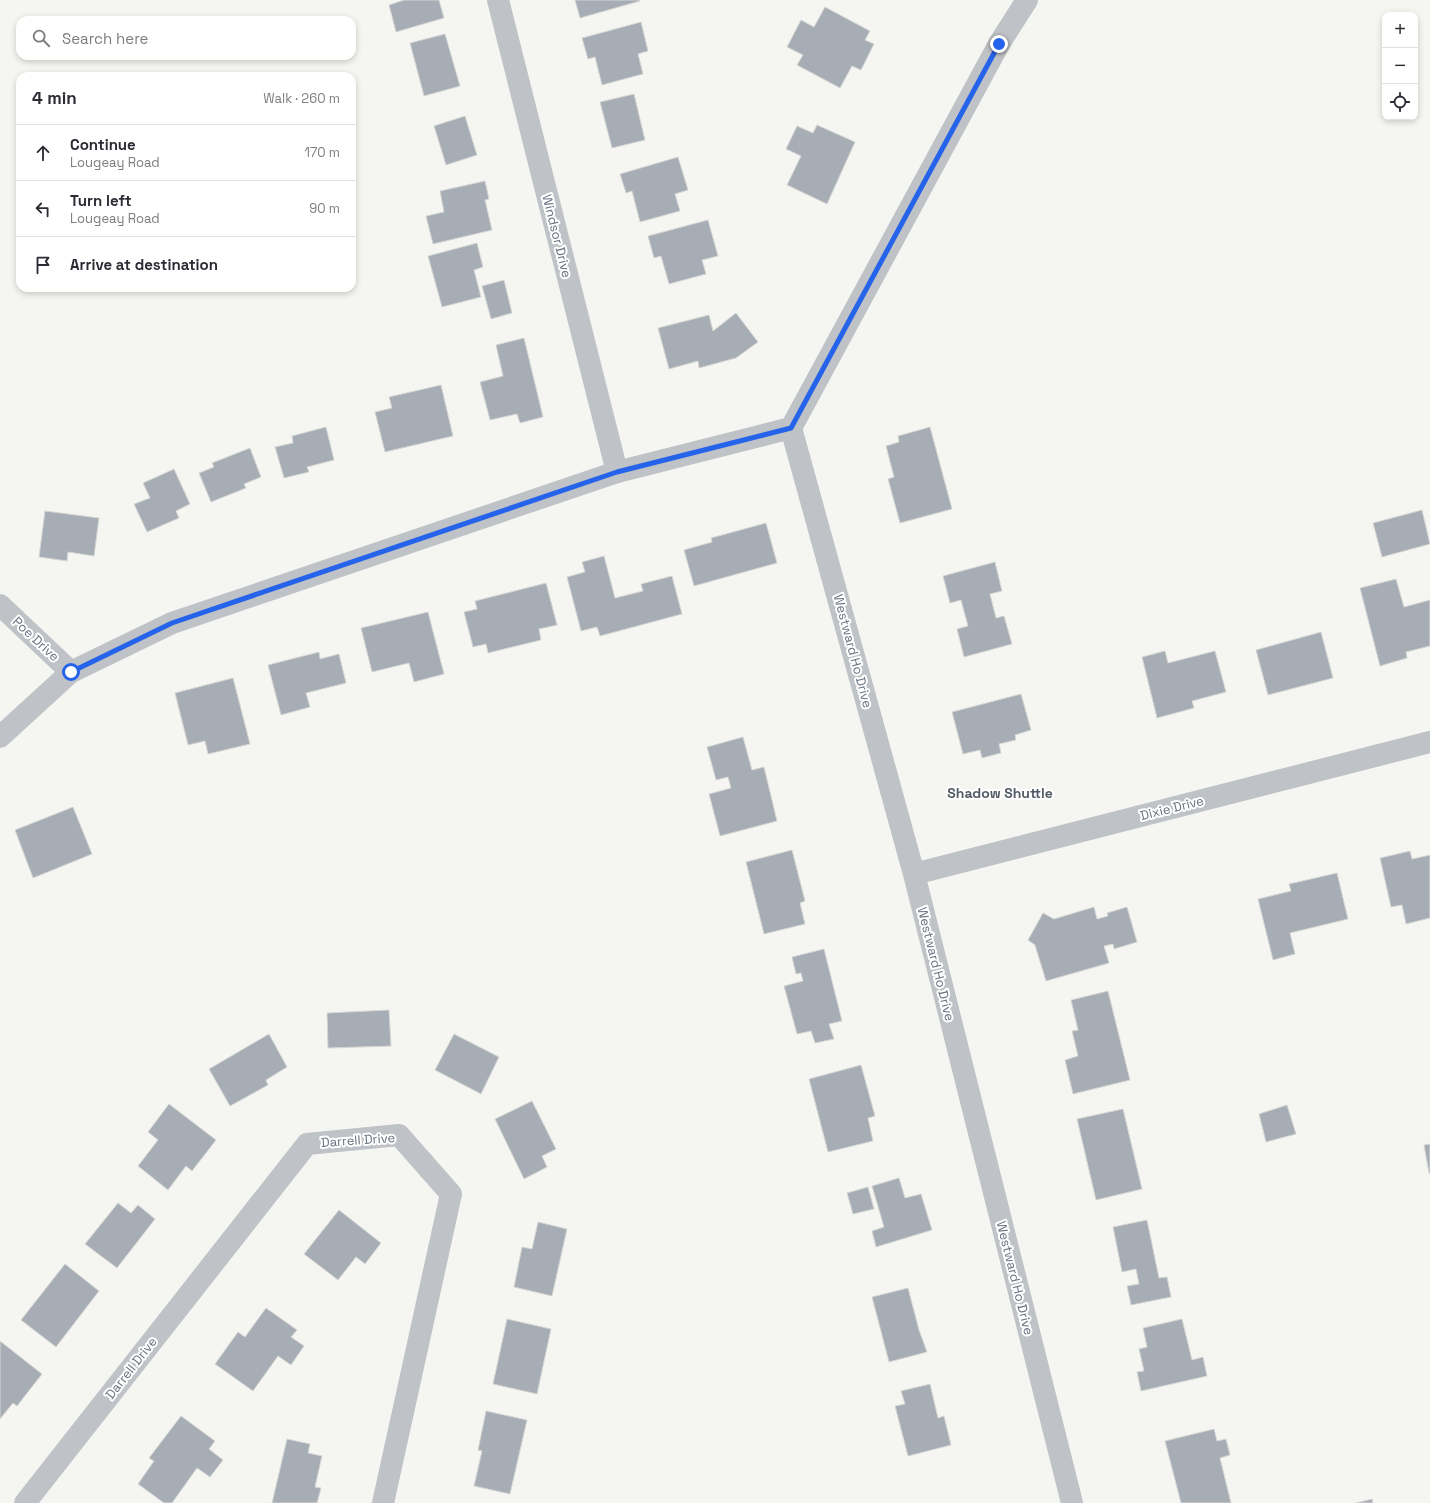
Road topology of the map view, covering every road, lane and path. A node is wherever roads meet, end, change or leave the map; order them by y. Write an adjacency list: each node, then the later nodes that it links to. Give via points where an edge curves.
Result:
1 (498, 0): 4 (street, Windsor Drive)
2 (1027, 0): 3 (street, via 999,44)
3 (791, 428): 4 (street); 9 (street, Westward Ho Drive)
4 (617, 472): 6 (street, via 172,623)
5 (0, 605): 6 (street, Poe Drive)
6 (71, 672): 7 (street)
7 (0, 737)
8 (1430, 742): 9 (street, Dixie Drive)
9 (914, 874): 12 (street, Westward Ho Drive)
10 (25, 1503): 11 (street, Darrell Drive, via 307,1144 399,1135 451,1194)
11 (383, 1503)
12 (1072, 1503)

